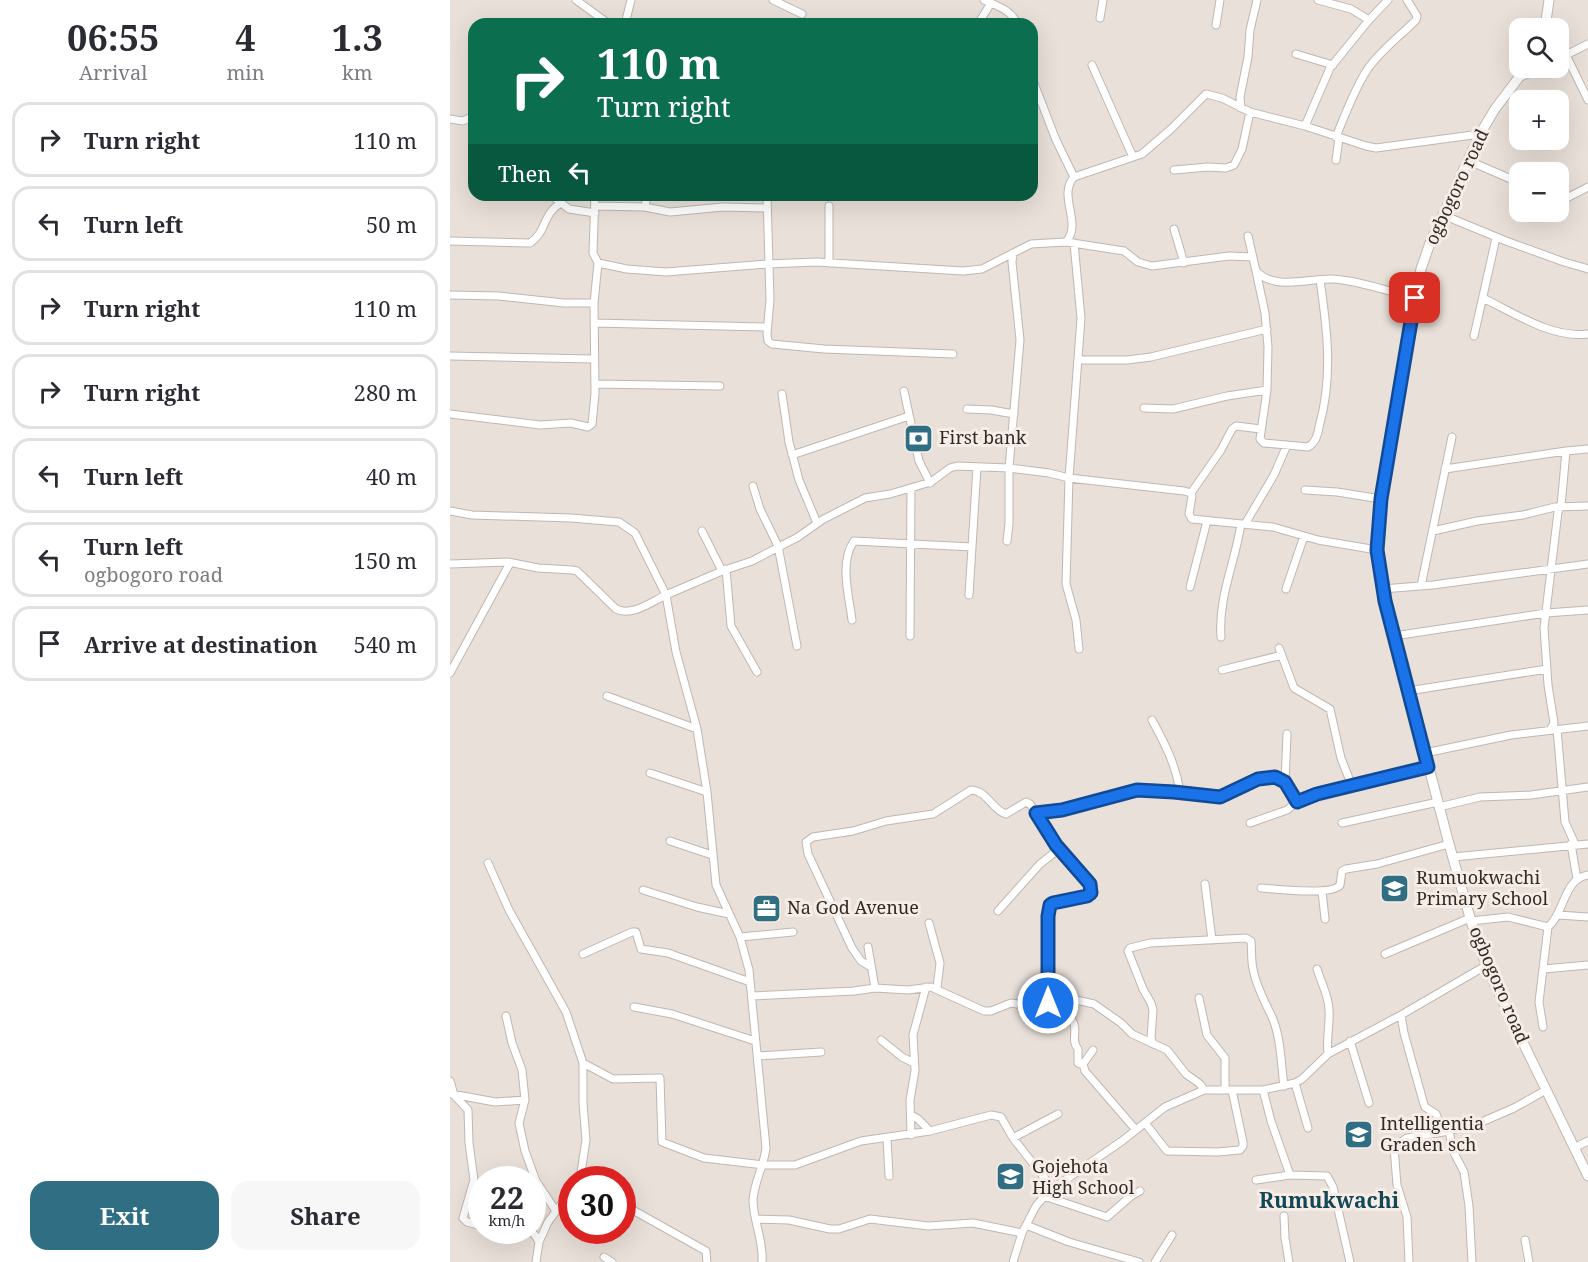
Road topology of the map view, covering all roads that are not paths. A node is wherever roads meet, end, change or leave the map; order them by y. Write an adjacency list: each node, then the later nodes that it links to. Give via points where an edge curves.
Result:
1 (576, 0): 13 (street)
2 (631, 0): 14 (street)
3 (773, 0): 12 (street)
4 (1103, 0): 17 (street)
5 (1220, 0): 20 (street)
6 (1257, 0): 30 (street, via 1248,37)
7 (1318, 0): 19 (street, via 1351,9)
8 (1388, 0): 19 (street)
9 (1407, 0): 36 (street, via 1417,18 1368,70)
10 (1549, 0): 18 (street)
11 (988, 2): 15 (street); 16 (street)
12 (802, 14)
13 (601, 18)
14 (627, 18)
15 (981, 18)
16 (1014, 18)
17 (1100, 18)
18 (1546, 18)
19 (1369, 20): 26 (street)
20 (1216, 25)
21 (1588, 44): 23 (street)
22 (1296, 54): 26 (street)
23 (1569, 54)
24 (1569, 61): 29 (street)
25 (1092, 65): 37 (street)
26 (1333, 65): 34 (street)
27 (1518, 78): 35 (street, ogbogoro road)
28 (1038, 94): 41 (street)
29 (1588, 100)
30 (1241, 108): 31 (street); 37 (street, via 1206,94 1152,146)
31 (1250, 112): 34 (street); 40 (street, via 1242,149 1234,165)
32 (450, 119): 33 (street)
33 (468, 120)
34 (1305, 126): 36 (street)
35 (1480, 134): 36 (street, via 1376,148); 39 (street, ogbogoro road)
36 (1337, 138): 38 (street)
37 (1133, 157): 41 (street)
38 (1336, 160)
39 (1467, 160): 42 (street); 54 (street, ogbogoro road)
40 (1174, 170)
41 (1074, 177): 59 (street, via 1068,188 1071,231)
42 (1509, 178)
43 (1588, 187): 44 (street)
44 (1569, 197)
45 (558, 201): 49 (street)
46 (595, 201): 53 (street)
47 (646, 201): 50 (street)
48 (767, 201): 52 (street)
49 (561, 203): 53 (street, via 568,209); 58 (street, via 552,208 538,237 530,243)
50 (645, 207): 52 (street, via 670,212); 53 (street)
51 (829, 207): 64 (street)
52 (766, 208): 66 (street)
53 (595, 210): 63 (street, via 594,253)
54 (1443, 215): 57 (street); 71 (street, ogbogoro road, via 1421,269)
55 (1174, 229): 65 (street)
56 (1248, 236): 62 (street)
57 (1496, 238): 67 (street); 72 (street)
58 (450, 241)
59 (1066, 242): 60 (street); 61 (street, via 1031,244)
60 (1074, 243): 65 (street, via 1124,251 1152,266); 82 (street, via 1081,309)
61 (1013, 253): 64 (street, via 982,269 963,271); 91 (street, via 1020,340)
62 (1252, 257): 65 (street, via 1229,256); 68 (street)
63 (598, 263): 66 (street, via 666,272); 73 (street)
64 (830, 263): 66 (street)
65 (1184, 263)
66 (768, 264): 75 (street)
67 (1588, 269)
68 (1256, 271): 69 (street, via 1266,279); 76 (street)
69 (1320, 280): 71 (street, via 1335,279); 95 (street, via 1328,337 1325,405 1312,445)
70 (450, 295): 73 (street)
71 (1415, 298): 108 (street, ogbogoro road)
72 (1484, 298): 77 (street, via 1557,333); 78 (street)
73 (594, 303): 74 (street)
74 (594, 323): 75 (street); 81 (street)
75 (767, 327): 79 (street, via 768,341 780,346)
76 (1267, 329): 82 (street, via 1144,358); 85 (street)
77 (1588, 334)
78 (1474, 336)
79 (953, 354)
80 (450, 356): 81 (street)
81 (594, 359): 83 (street)
82 (1078, 360): 102 (street)
83 (595, 384): 84 (street); 90 (street, via 594,417 588,426 540,425)
84 (720, 386)
85 (1267, 390): 88 (street, via 1173,409); 93 (street)
86 (904, 391): 92 (street)
87 (782, 394): 98 (street)
88 (1144, 408)
89 (967, 409): 91 (street)
90 (450, 414)
91 (1014, 414): 100 (street)
92 (909, 416): 98 (street); 103 (street, via 919,460)
93 (1261, 429): 95 (street, via 1261,442); 107 (street, via 1232,429)
94 (1452, 436): 101 (street)
95 (1287, 445): 114 (street, via 1274,475)
96 (1588, 449): 97 (street)
97 (1566, 451): 101 (street); 110 (street)
98 (792, 455): 113 (street)
99 (977, 467): 100 (street); 103 (street, via 950,468); 121 (street)
100 (1009, 468): 102 (street); 118 (street)
101 (1445, 469): 116 (street)
102 (1069, 478): 107 (street); 141 (street, via 1066,584)
103 (930, 483): 105 (street)
104 (753, 486): 120 (street)
105 (911, 488): 113 (street, via 865,498); 119 (street)
106 (1305, 490): 108 (street)
107 (1191, 493): 112 (street, via 1189,514 1192,519)
108 (1381, 499): 122 (street, ogbogoro road)
109 (1588, 506): 110 (street)
110 (1558, 509): 116 (street); 126 (street)
111 (450, 511): 132 (street, via 619,522 634,532)
112 (1207, 521): 114 (street); 129 (street)
113 (817, 523): 120 (street)
114 (1243, 524): 117 (street); 139 (street, via 1223,594)
115 (702, 531): 127 (street)
116 (1433, 531): 128 (street)
117 (1304, 536): 122 (street); 130 (street)
118 (1007, 541)
119 (911, 543): 121 (street); 136 (street, via 854,541 846,572); 137 (street)
120 (778, 546): 127 (street, via 752,561); 140 (street)
121 (972, 547): 133 (street)
122 (1377, 550): 131 (street, ogbogoro road)
123 (510, 563): 124 (street); 132 (street, via 577,572 623,612); 145 (street)
124 (450, 564)
125 (1588, 564): 126 (street)
126 (1551, 567): 128 (street); 135 (street)
127 (724, 570): 132 (street); 144 (street, via 731,626)
128 (1421, 586): 131 (street)
129 (1190, 587)
130 (1286, 589)
131 (1382, 590): 138 (street, ogbogoro road)
132 (666, 595): 151 (street, via 676,652)
133 (969, 595)
134 (1588, 610): 135 (street)
135 (1546, 612): 138 (street); 142 (street)
136 (852, 620)
137 (910, 636)
138 (1394, 636): 146 (street, ogbogoro road)
139 (1221, 637)
140 (797, 646)
141 (1079, 649)
142 (1547, 669): 146 (street); 150 (street)
143 (1222, 670): 157 (street, via 1280,651 1294,688 1330,709)
144 (757, 672)
145 (450, 673)
146 (1408, 692): 153 (street, ogbogoro road)
147 (607, 696): 151 (street)
148 (1152, 720): 161 (street, via 1177,772)
149 (1588, 726): 150 (street)
150 (1556, 727): 153 (street); 159 (street)
151 (697, 729): 160 (street)
152 (1287, 735): 156 (street)
153 (1425, 753): 154 (street, ogbogoro road)
154 (1428, 767): 157 (street); 163 (street, ogbogoro road)
155 (650, 773): 160 (street)
156 (1285, 782): 161 (street, via 1275,777 1258,779 1215,797); 162 (street)
157 (1352, 786): 162 (street)
158 (1588, 787): 159 (street)
159 (1561, 790): 163 (street); 169 (street, via 1565,822)
160 (707, 792): 172 (street)
161 (1180, 792): 164 (street, via 1137,790)
162 (1297, 802): 166 (street, via 1287,810)
163 (1438, 805): 165 (street); 168 (street, ogbogoro road)
164 (1036, 813): 171 (street); 197 (street, via 1030,804 1022,802 1006,814 983,793 971,790 933,814 813,837 806,842 829,902 856,956)
165 (1342, 822)
166 (1250, 823)
167 (670, 841): 172 (street)
168 (1449, 844): 173 (street, ogbogoro road); 180 (street, via 1346,869 1338,889)
169 (1573, 844): 170 (street); 173 (street); 176 (street)
170 (1588, 844)
171 (1059, 849): 181 (street, via 1040,864); 206 (street, via 1092,889 1087,896 1050,905)
172 (712, 855): 182 (street, via 716,885)
173 (1453, 857): 186 (street, ogbogoro road)
174 (488, 863): 219 (street, via 509,910 566,1012)
175 (1588, 875): 176 (street)
176 (1577, 879): 183 (street)
177 (1205, 884): 191 (street)
178 (1261, 888): 180 (street)
179 (643, 890): 182 (street)
180 (1322, 891): 185 (street)
181 (998, 911)
182 (729, 914): 190 (street)
183 (1558, 915): 184 (street); 188 (street)
184 (1588, 917)
185 (1325, 919)
186 (1470, 920): 188 (street, via 1508,916); 194 (street); 195 (street, ogbogoro road)
187 (929, 923): 203 (street, via 939,963)
188 (1548, 927): 199 (street)
189 (793, 932): 190 (street)
190 (740, 937): 200 (street)
191 (1212, 940): 214 (street, via 1139,945 1128,951 1152,1004); 224 (street, via 1251,941 1253,970 1273,1018)
192 (868, 947): 197 (street)
193 (583, 954): 200 (street, via 636,932 641,949 668,953)
194 (1386, 954)
195 (1487, 965): 208 (street); 228 (street, ogbogoro road)
196 (1588, 965): 199 (street)
197 (872, 967): 202 (street)
198 (1317, 969): 217 (street, via 1330,1011)
199 (1544, 969): 210 (street, via 1539,1002)
200 (750, 982): 204 (street)
201 (926, 987): 202 (street); 203 (street); 220 (street, via 913,1035)
202 (875, 988): 204 (street)
203 (937, 988): 206 (street, via 984,1011 1011,1003 1036,1007)
204 (752, 996): 211 (street)
205 (1199, 998): 226 (street, via 1207,1035 1225,1058)
206 (1051, 1003): 214 (street, via 1076,1000 1094,1004 1132,1034); 221 (street, via 1070,1009 1078,1063)
207 (634, 1007): 211 (street, via 672,1014)
208 (1401, 1015): 213 (street); 238 (street, via 1425,1107 1436,1114)
209 (506, 1016): 230 (street, via 522,1070)
210 (1544, 1027)
211 (755, 1041): 218 (street)
212 (881, 1041): 220 (street)
213 (1350, 1041): 217 (street); 231 (street)
214 (1153, 1044): 225 (street, via 1167,1050)
215 (1093, 1050): 221 (street)
216 (821, 1052): 218 (street)
217 (1328, 1054): 223 (street)
218 (757, 1056): 244 (street, via 766,1148)
219 (583, 1063): 244 (street, via 612,1079 660,1078 662,1142 704,1158); 246 (street, via 586,1140)
220 (914, 1063): 233 (street)
221 (1083, 1065): 236 (street, via 1092,1081)
222 (450, 1081): 229 (street)
223 (1295, 1083): 224 (street); 235 (street)
224 (1284, 1086): 227 (street)
225 (1204, 1090): 226 (street); 234 (street, via 1165,1107)
226 (1228, 1090): 227 (street); 234 (street, via 1243,1142 1240,1150 1167,1151)
227 (1263, 1090): 248 (street)
228 (1546, 1090): 238 (street, via 1484,1121); 243 (street, ogbogoro road)
229 (452, 1094): 230 (street, via 495,1102); 245 (street, via 468,1110)
230 (525, 1100): 256 (street, via 519,1123 525,1151 536,1181)
231 (1369, 1103)
232 (1058, 1114): 241 (street)
233 (911, 1115): 237 (street); 239 (street)
234 (1145, 1123): 236 (street)
235 (1308, 1128)
236 (1136, 1130): 251 (street)
237 (930, 1131): 239 (street); 241 (street, via 991,1115 1001,1117)
238 (1446, 1131): 277 (street, via 1407,1138 1393,1148 1397,1185 1407,1217); 278 (street, via 1464,1172)
239 (911, 1134): 240 (street)
240 (886, 1138): 244 (street, via 861,1141 795,1165); 247 (street)
241 (1013, 1138): 251 (street)
242 (1588, 1141): 243 (street)
243 (1574, 1148): 249 (street, ogbogoro road)
244 (764, 1165): 259 (street, via 753,1197)
245 (472, 1166)
246 (582, 1166)
247 (889, 1176)
248 (1290, 1176): 250 (street); 276 (street, via 1328,1178 1334,1187)
249 (1588, 1176)
250 (1256, 1180)
251 (1053, 1188): 253 (street)
252 (1140, 1191): 253 (street, via 1107,1218)
253 (1044, 1196): 261 (street)
254 (468, 1202): 260 (street, via 463,1220)
255 (558, 1208): 256 (street)
256 (556, 1211): 262 (street)
257 (636, 1212): 270 (street, via 706,1251)
258 (1284, 1216): 275 (street)
259 (756, 1219): 263 (street, via 789,1220 830,1229 870,1219 928,1226 973,1223); 271 (street)
260 (468, 1222)
261 (1026, 1225): 263 (street); 273 (street)
262 (546, 1229)
263 (1022, 1233): 272 (street)
264 (1172, 1235): 274 (street)
265 (1525, 1240): 279 (street)
266 (539, 1244): 268 (street)
267 (604, 1257): 269 (street)
268 (536, 1262)
269 (612, 1262)
270 (707, 1262)
271 (762, 1262)
272 (1013, 1262)
273 (1139, 1262)
274 (1155, 1262)
275 (1289, 1262)
276 (1350, 1262)
277 (1409, 1262)
278 (1472, 1262)
279 (1529, 1262)

